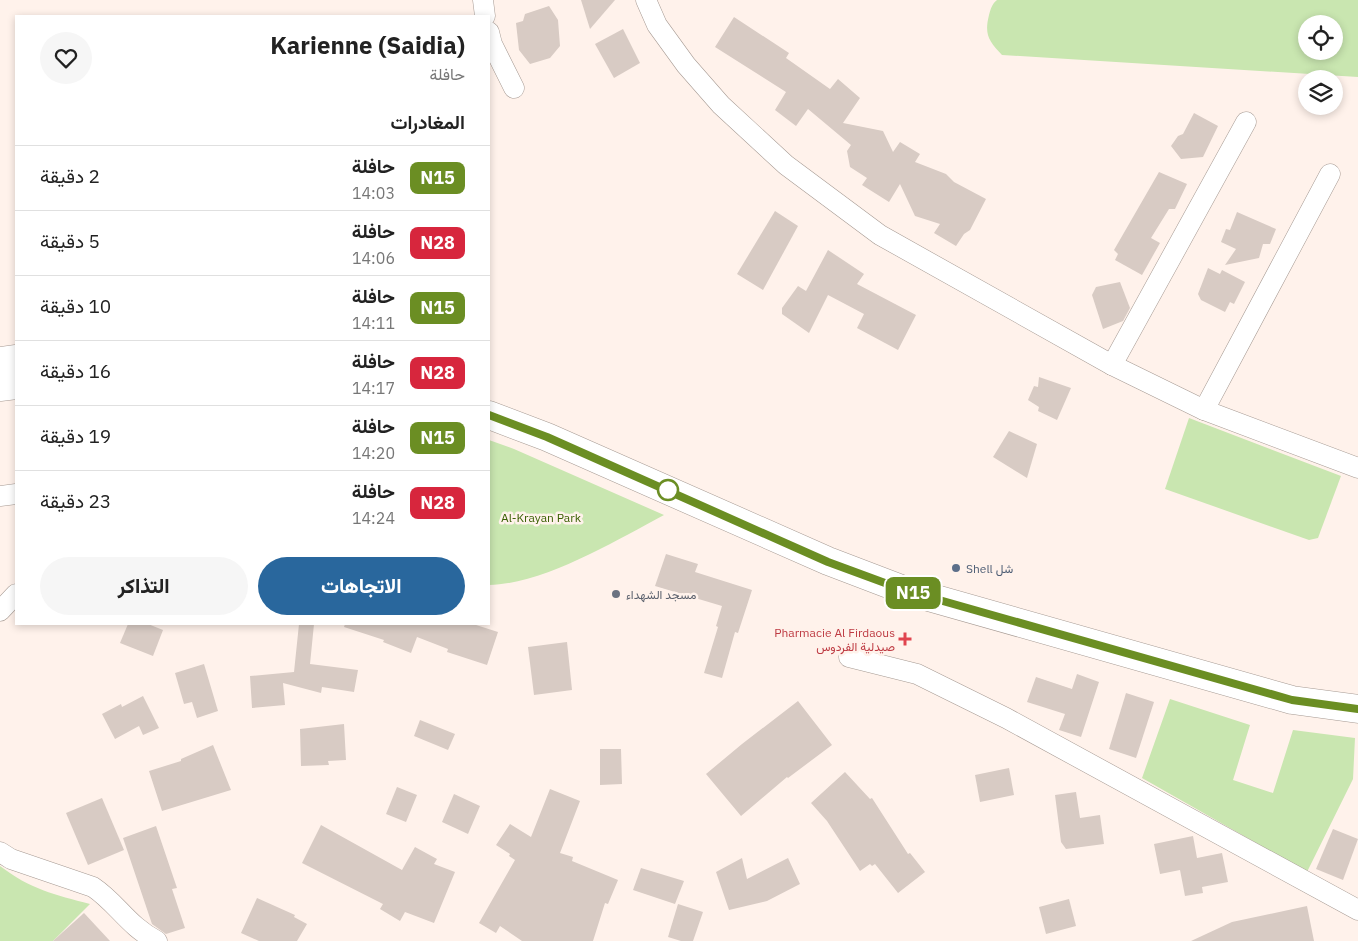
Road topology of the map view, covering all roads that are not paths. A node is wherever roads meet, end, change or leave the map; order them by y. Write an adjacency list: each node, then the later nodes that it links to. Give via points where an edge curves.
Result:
1 (482, 0): 3 (street)
2 (646, 0): 10 (street, via 657,25 686,66 721,105 786,165 880,235)
3 (485, 15)
4 (490, 36): 5 (street)
5 (514, 88)
6 (1246, 122): 10 (street)
7 (1330, 174): 13 (street)
8 (15, 359): 9 (main road)
9 (0, 361)
10 (1112, 365): 13 (street)
11 (15, 385): 12 (main road)
12 (0, 387)
13 (1204, 410): 15 (street)
14 (490, 415): 21 (main road, via 547,437 828,562 904,590 1292,700)
15 (1358, 468)
16 (15, 494): 17 (street)
17 (0, 496)
18 (15, 595): 19 (street)
19 (0, 611)
20 (849, 656): 23 (street, via 917,674 1006,718)
21 (1358, 709)
22 (0, 852): 24 (street, via 11,859 93,887 139,931)
23 (1358, 910)
24 (156, 941)

